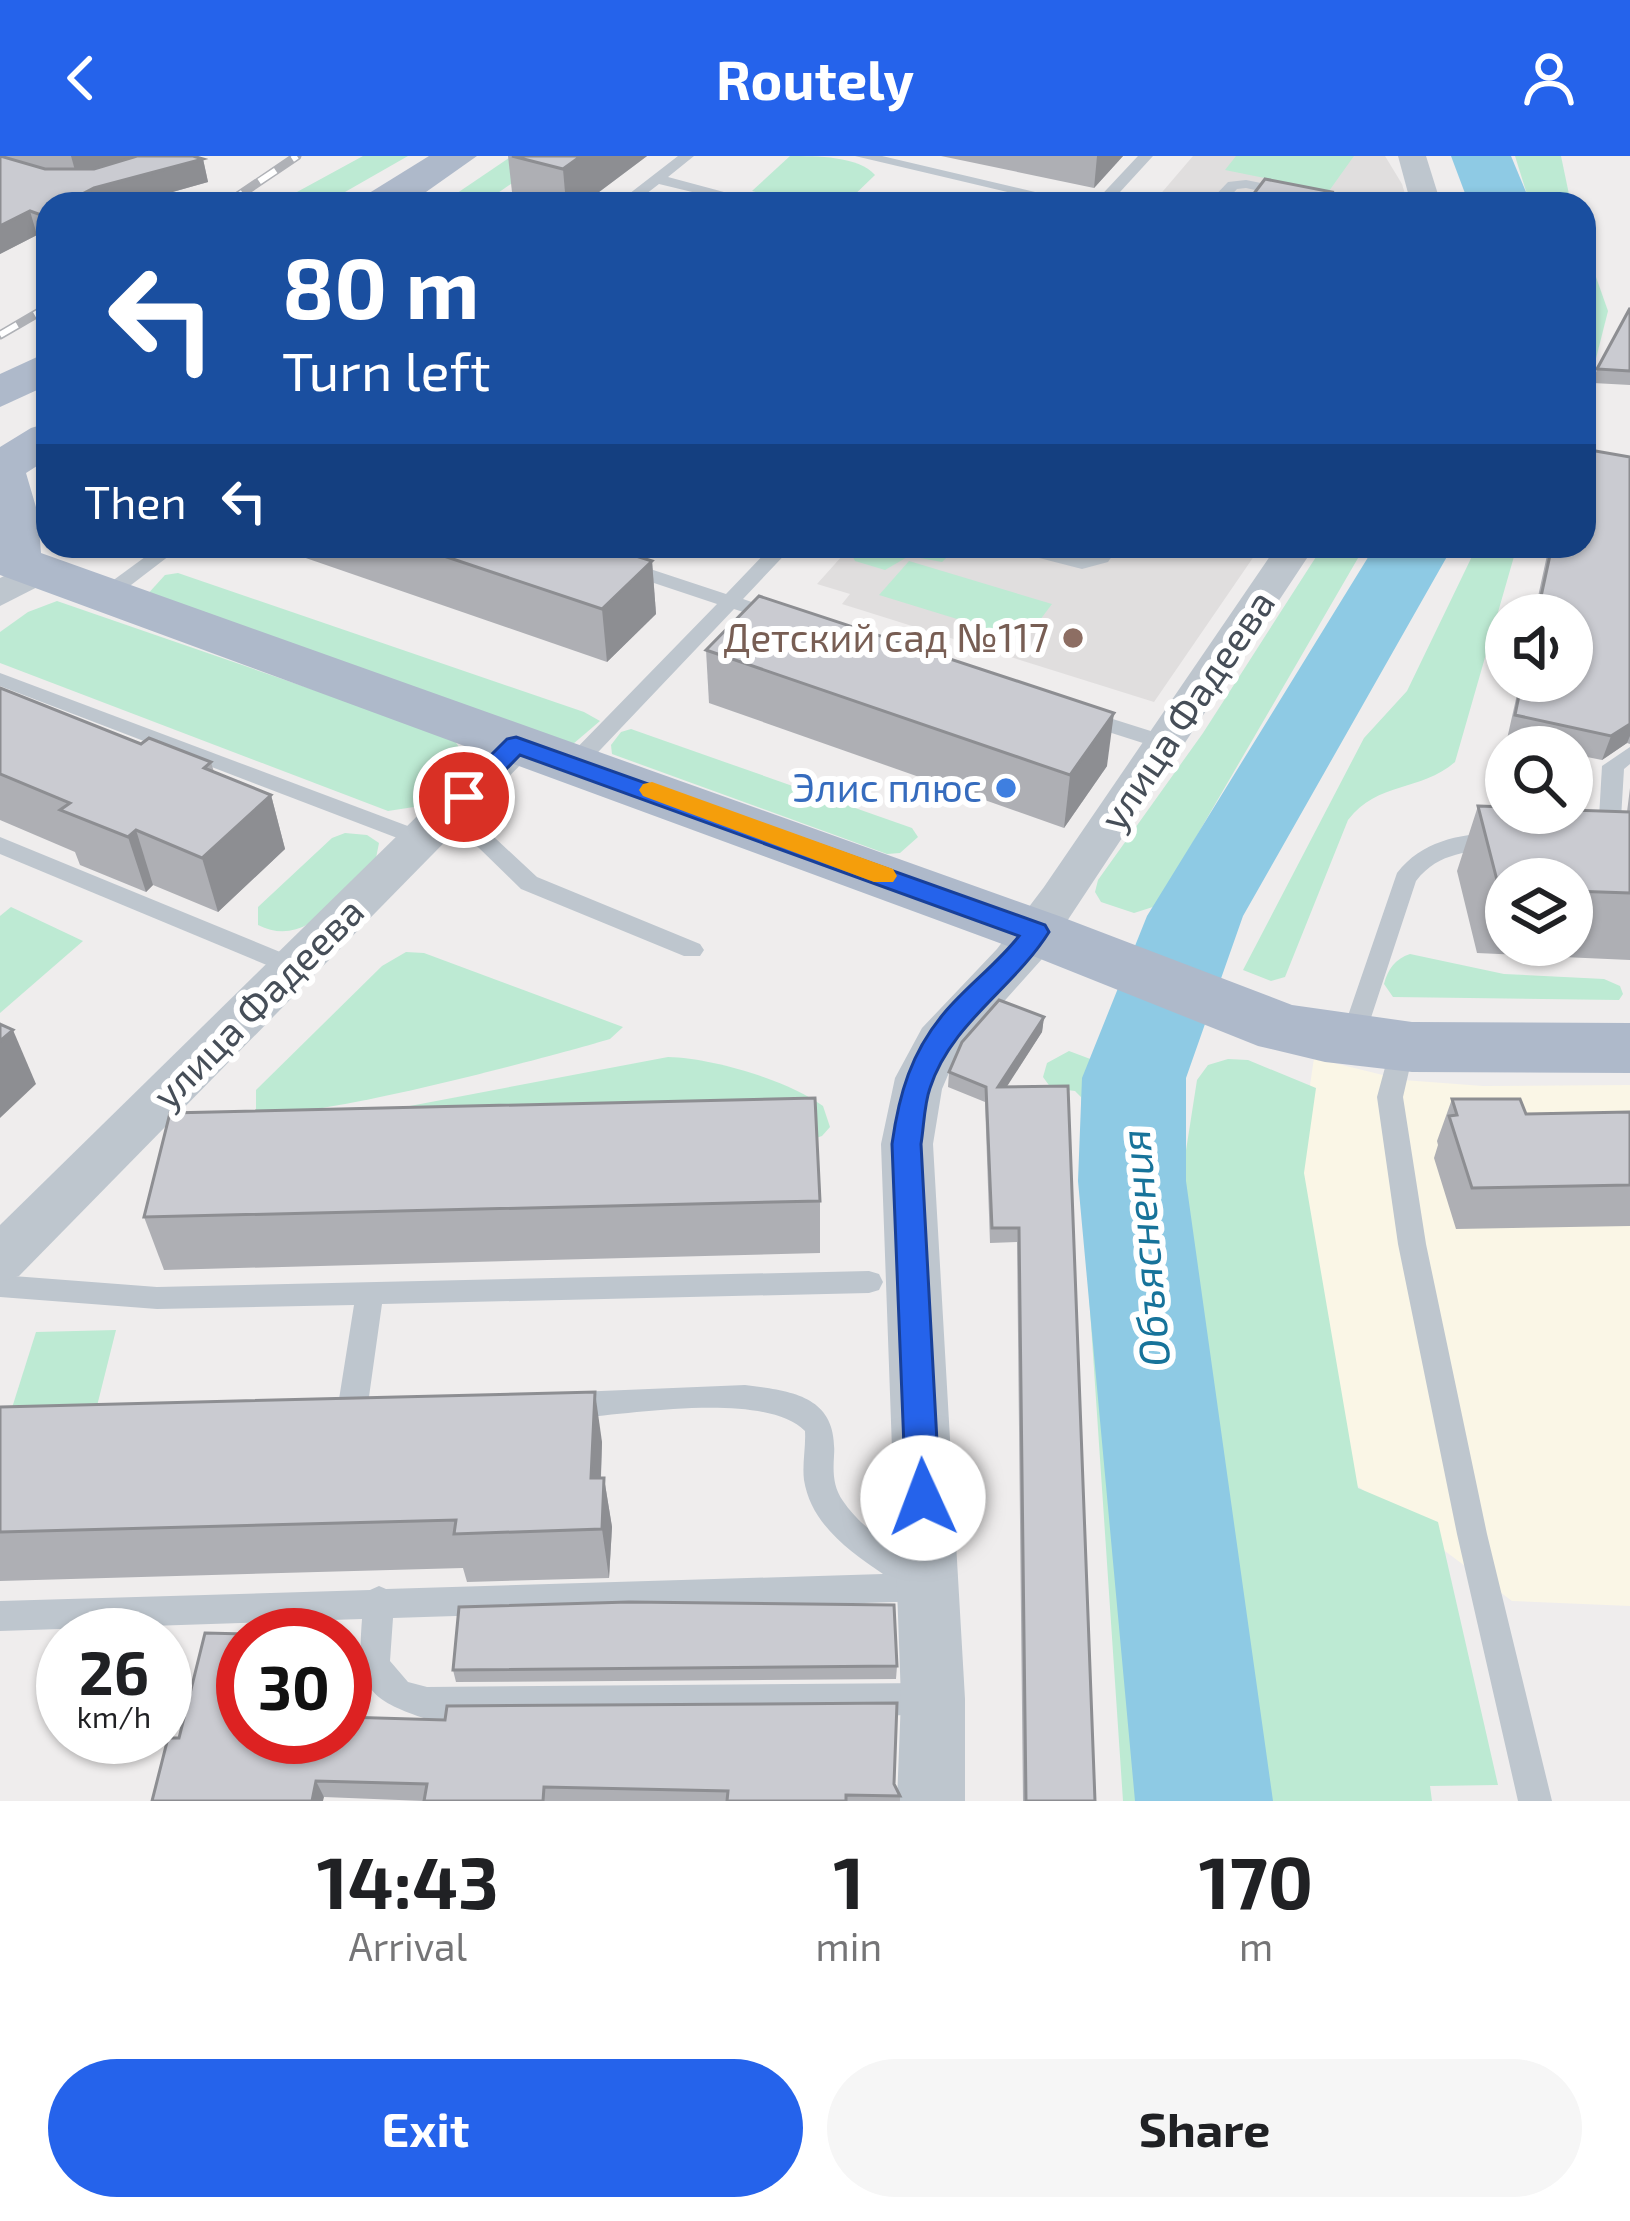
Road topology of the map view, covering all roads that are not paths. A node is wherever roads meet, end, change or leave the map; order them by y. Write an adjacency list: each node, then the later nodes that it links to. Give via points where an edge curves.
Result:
1 (457, 156): 7 (main road)
2 (687, 156): 6 (lane)
3 (862, 156): 10 (lane)
4 (1146, 156): 11 (lane)
5 (1412, 156): 14 (street)
6 (656, 179): 8 (lane); 9 (lane)
7 (400, 192)
8 (639, 192)
9 (711, 192)
10 (1024, 192)
11 (1112, 192)
12 (1226, 192): 13 (lane, via 1246,184)
13 (1284, 192)
14 (1422, 192)
15 (36, 373): 16 (main road)
16 (0, 393)
17 (36, 446): 18 (main road)
18 (0, 469): 25 (main road)
19 (156, 558): 26 (lane)
20 (771, 558): 27 (lane)
21 (1062, 558): 22 (lane)
22 (1101, 558)
23 (1288, 558): 32 (street, улица Фадеева)
24 (603, 560): 27 (lane)
25 (14, 570): 26 (main road)
26 (107, 594): 31 (main road)
27 (730, 601): 28 (lane); 34 (lane)
28 (797, 623)
29 (0, 679): 35 (lane)
30 (1064, 711): 32 (lane)
31 (516, 745): 34 (main road); 35 (street, улица Фадеева)
32 (1168, 745): 39 (street, улица Фадеева)
33 (1630, 754): 36 (lane, via 1613,766)
34 (575, 763): 39 (main road)
35 (434, 827): 40 (lane, via 487,843 529,883); 41 (street, улица Фадеева)
36 (1608, 835)
37 (1516, 839): 42 (lane, via 1438,848 1405,879)
38 (0, 845): 41 (lane)
39 (1036, 932): 42 (main road, via 1282,1028); 50 (street, улица Фадеева, via 956,1018 914,1091 907,1144)
40 (692, 950)
41 (294, 967): 44 (street, улица Фадеева)
42 (1376, 1047): 43 (main road); 55 (lane, via 1472,1534)
43 (1630, 1048)
44 (0, 1260)
45 (869, 1282): 47 (lane)
46 (0, 1286): 47 (lane, via 158,1298)
47 (370, 1293): 49 (lane)
48 (577, 1405): 50 (lane, via 765,1397 806,1411 818,1425 819,1478 835,1519)
49 (351, 1418)
50 (927, 1587): 51 (lane); 53 (street, улица Фадеева)
51 (380, 1601): 52 (lane); 53 (lane, via 374,1666 398,1694 427,1703)
52 (0, 1616)
53 (933, 1699): 54 (street, улица Фадеева)
54 (931, 1801)
55 (1535, 1801)

